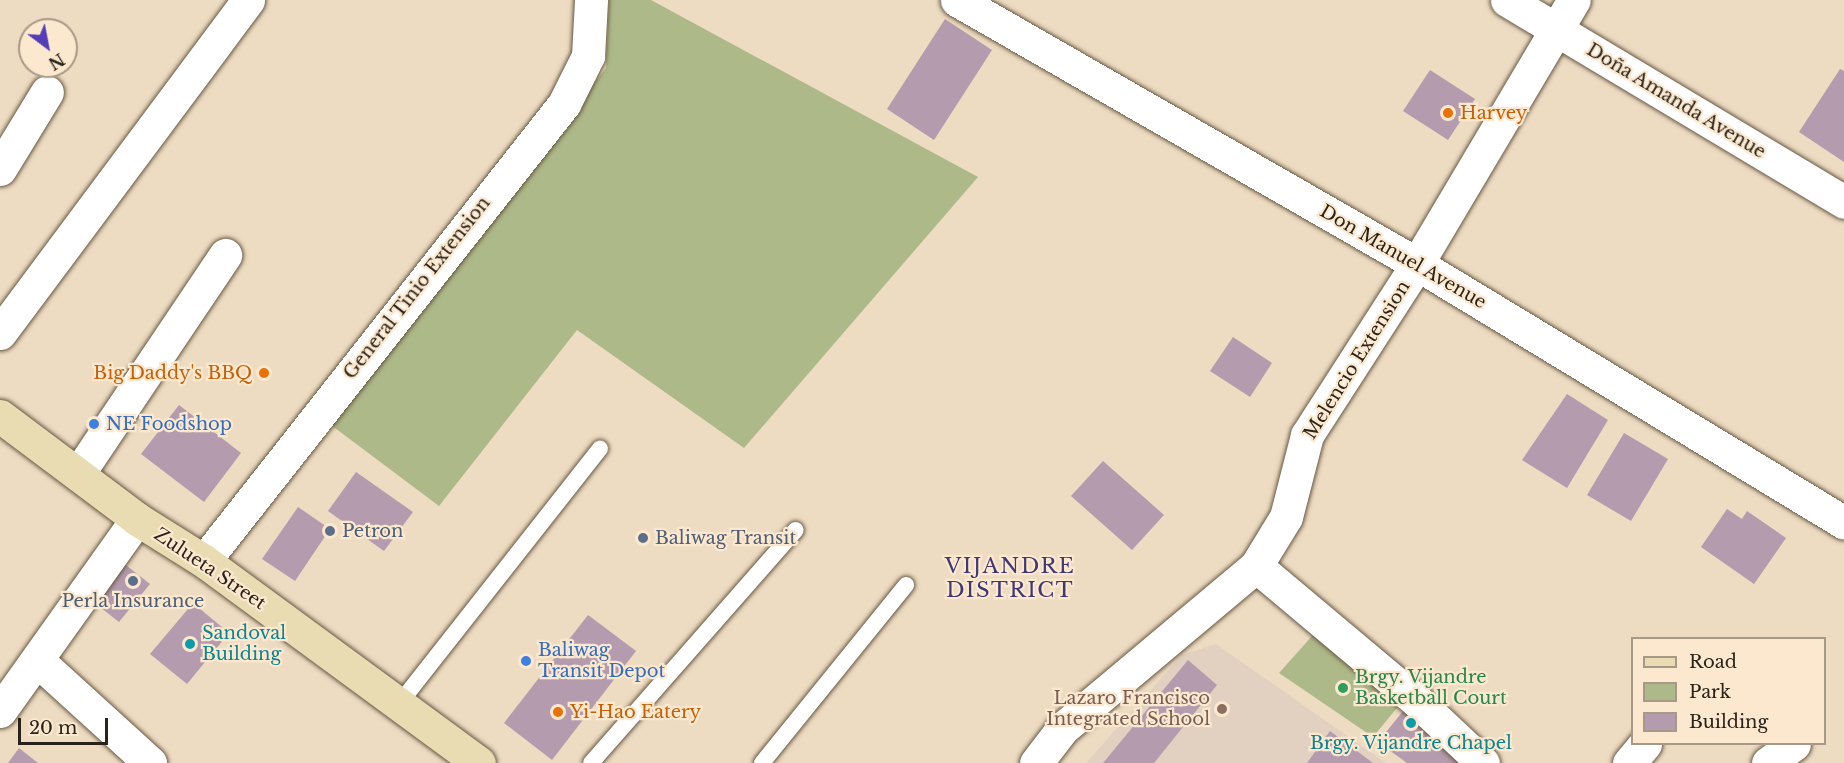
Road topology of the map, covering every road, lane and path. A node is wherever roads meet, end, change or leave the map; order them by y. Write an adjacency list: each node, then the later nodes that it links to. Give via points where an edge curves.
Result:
1 (248, 0): 12 (street)
2 (591, 0): 19 (street, General Tinio Extension, via 588,56 564,104)
3 (957, 0): 11 (street, Don Manuel Avenue)
4 (1508, 0): 6 (street, Doña Amanda Avenue)
5 (1574, 0): 6 (street, Melencio Extension)
6 (1556, 29): 9 (street, Doña Amanda Avenue); 11 (street, Melencio Extension)
7 (47, 92): 8 (street)
8 (0, 169)
9 (1844, 202)
10 (225, 255): 15 (street)
11 (1418, 264): 17 (street, Don Manuel Avenue); 20 (street, Melencio Extension, via 1307,435 1286,517)
12 (0, 333)
13 (0, 416): 15 (main road, Zulueta Street)
14 (600, 449): 23 (lane)
15 (78, 474): 16 (main road, Zulueta Street)
16 (137, 519): 19 (main road, Zulueta Street); 22 (street)
17 (1844, 523)
18 (796, 530): 29 (lane)
19 (204, 561): 23 (main road, Zulueta Street)
20 (1256, 566): 31 (street, Melencio Extension, via 1063,728); 32 (street, via 1418,702)
21 (906, 585): 30 (lane)
22 (38, 660): 24 (street); 27 (street)
23 (399, 704): 28 (main road, Zulueta Street)
24 (0, 711)
25 (1644, 745): 33 (street)
26 (1793, 745): 34 (street)
27 (150, 763)
28 (479, 763)
29 (591, 763)
30 (762, 763)
31 (1036, 763)
32 (1483, 763)
33 (1629, 763)
34 (1768, 763)

